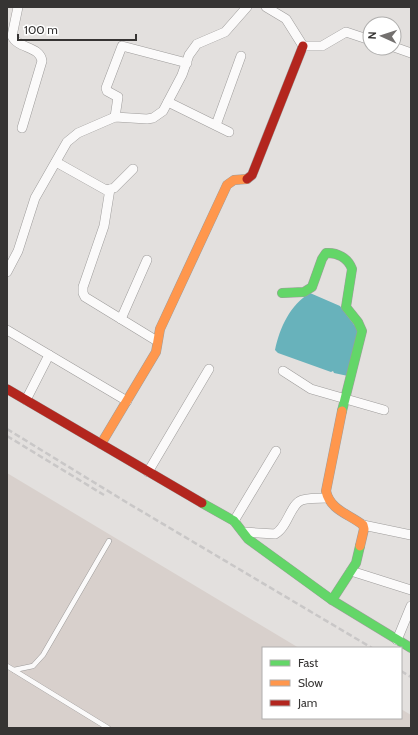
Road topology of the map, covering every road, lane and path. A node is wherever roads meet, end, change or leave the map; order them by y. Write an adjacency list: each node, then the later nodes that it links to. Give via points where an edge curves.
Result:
1 (18, 7): 11 (street, via 12,36 17,42 42,56)
2 (247, 7): 7 (street, via 225,32 197,44)
3 (266, 7): 5 (street, via 286,19)
4 (362, 37): 5 (street, via 346,32 322,46)
5 (303, 46): 21 (street, via 252,175 249,179 234,180 227,185)
6 (241, 56): 10 (street)
7 (187, 63): 8 (street); 9 (street, via 122,46 106,88 118,98)
8 (168, 102): 9 (street, via 153,118); 10 (street)
9 (115, 117): 13 (street, via 72,137)
10 (216, 125): 12 (street)
11 (22, 128)
12 (229, 132)
13 (56, 162): 15 (street, via 102,188); 17 (street, via 35,198 18,251)
14 (134, 170): 15 (street)
15 (110, 189): 19 (street, via 104,226 83,293 85,297)
16 (147, 260): 19 (street)
17 (7, 272)
18 (282, 293): 27 (street, via 310,291 314,288 326,253 330,252 351,263 346,307 362,331)
19 (122, 319): 21 (street)
20 (7, 330): 22 (street)
21 (157, 340): 28 (street, via 158,348)
22 (49, 355): 26 (street); 28 (street)
23 (209, 368): 32 (street)
24 (283, 371): 27 (street, via 307,388)
25 (7, 389): 26 (street)
26 (26, 400): 30 (street)
27 (344, 400): 29 (street); 33 (street)
28 (127, 401): 30 (street)
29 (384, 410)
30 (102, 444): 32 (street)
31 (276, 450): 34 (street)
32 (148, 472): 34 (street)
33 (326, 498): 35 (street, via 332,506); 36 (street, via 300,501 283,528 275,534)
34 (234, 521): 36 (street)
35 (363, 525): 37 (street); 39 (street, via 358,557)
36 (243, 532): 41 (street, via 248,539)
37 (411, 535)
38 (110, 541): 46 (lane, via 38,661 27,668)
39 (351, 571): 40 (street); 41 (street)
40 (411, 590)
41 (332, 600): 43 (street)
42 (411, 606): 43 (street)
43 (397, 640): 44 (street)
44 (411, 648)
45 (7, 667): 46 (lane)
46 (14, 670): 47 (lane)
47 (108, 728)

